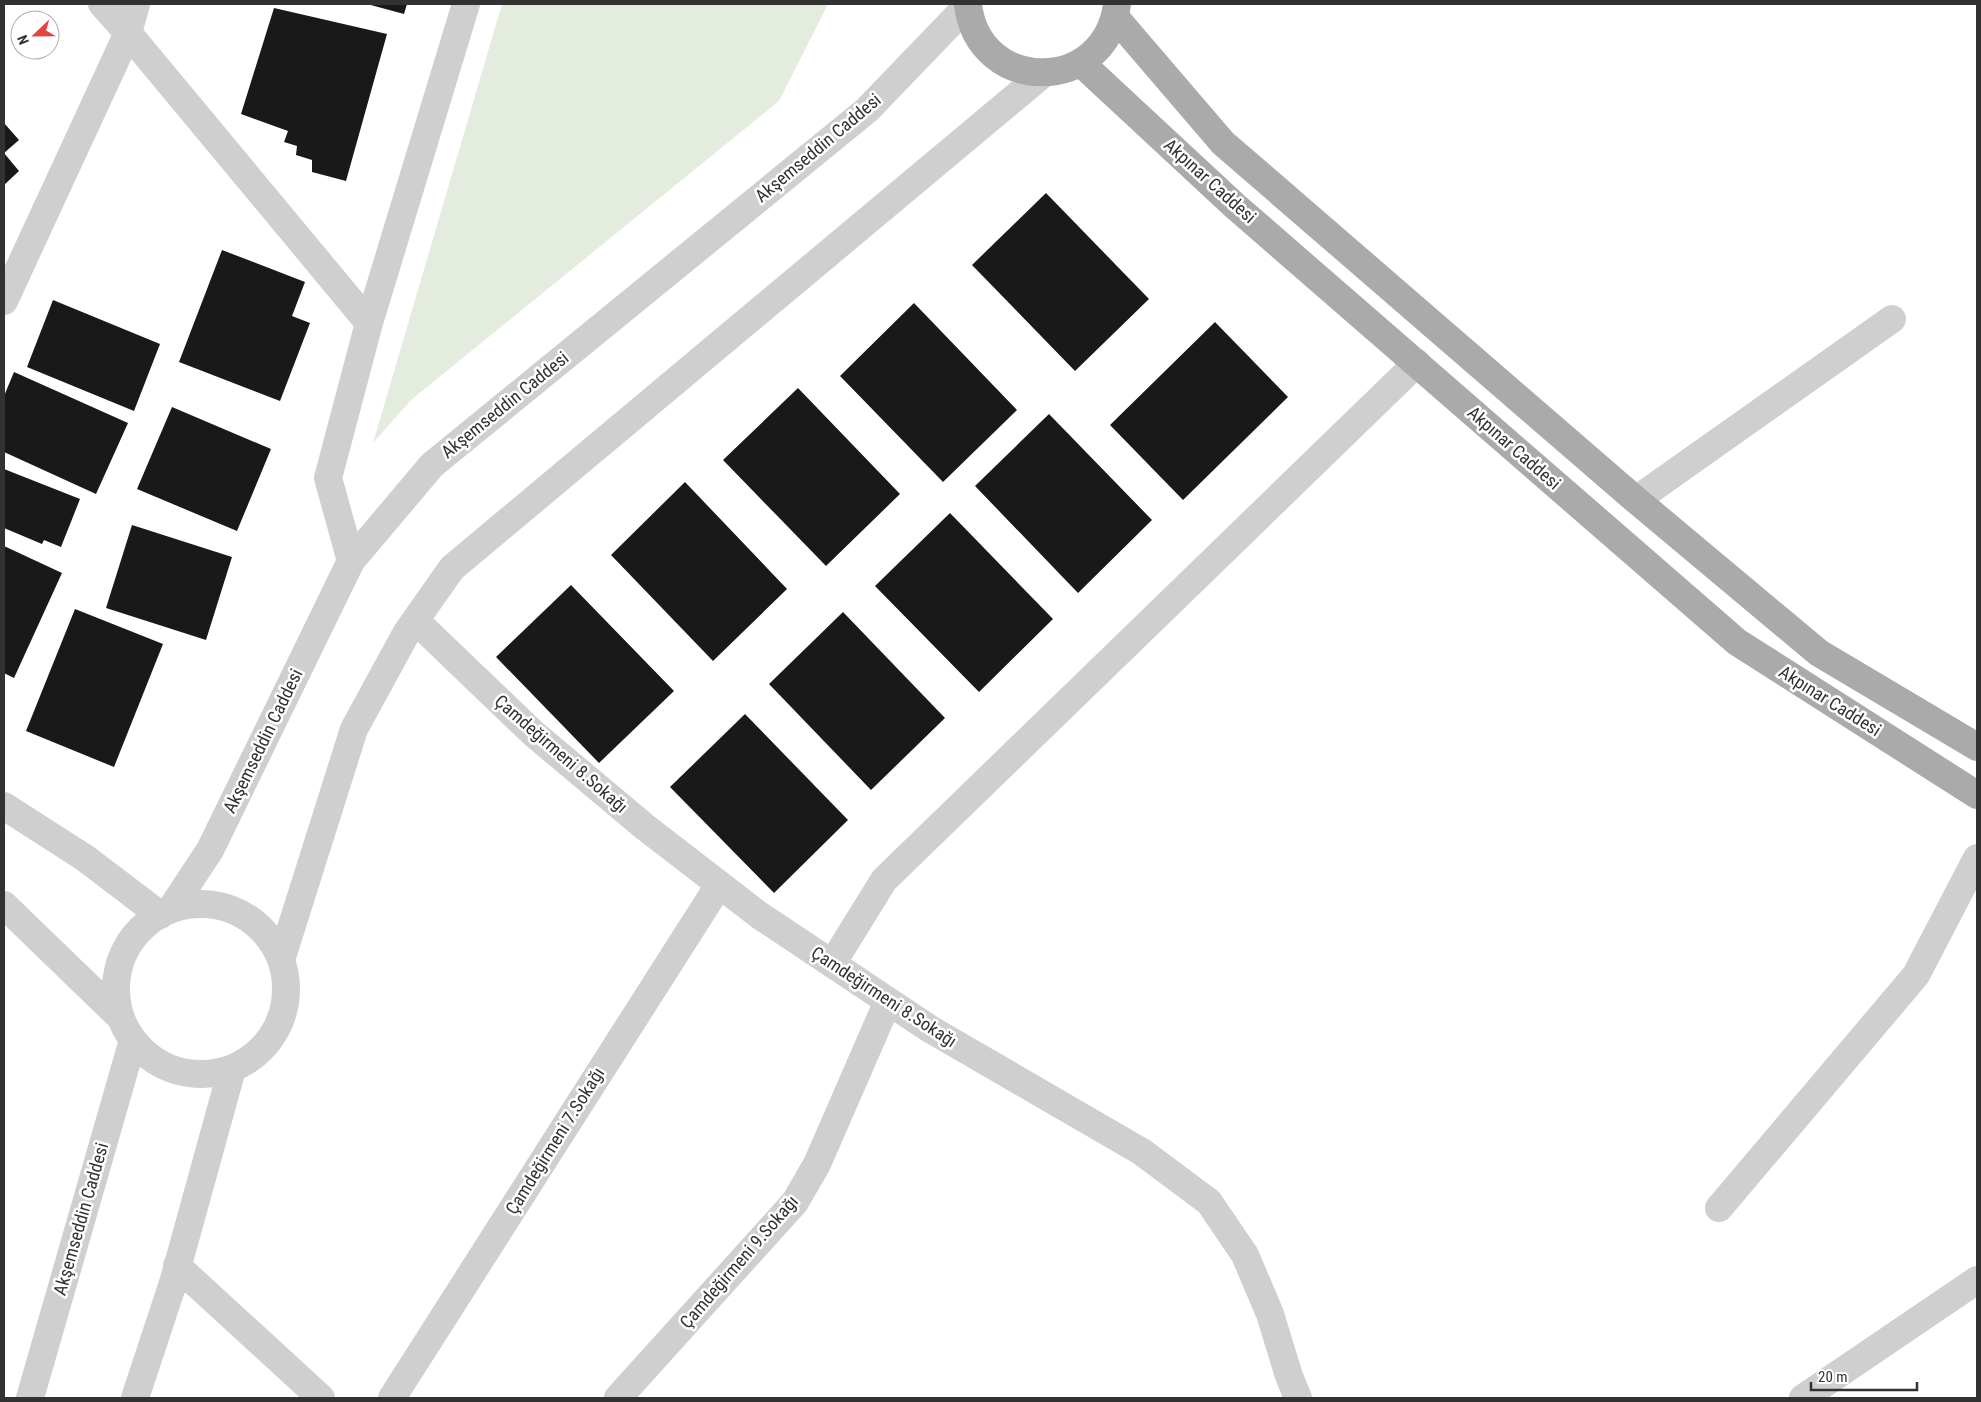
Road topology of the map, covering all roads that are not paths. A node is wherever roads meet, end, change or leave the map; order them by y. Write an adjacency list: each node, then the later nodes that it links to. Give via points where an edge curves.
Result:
1 (102, 4): 6 (street)
2 (136, 4): 6 (street)
3 (466, 4): 11 (street)
4 (968, 5): 8 (main road, via 973,27 990,52 1022,71); 14 (street, Akşemseddin Caddesi, via 867,110 432,465)
5 (1116, 10): 7 (main road, via 1108,35); 13 (main road, Akpınar Caddesi, via 1223,143)
6 (128, 33): 9 (street); 11 (street)
7 (1081, 63): 8 (main road); 12 (main road, Akpınar Caddesi, via 1235,206)
8 (1044, 73): 15 (street, via 452,568)
9 (4, 301)
10 (1892, 319): 13 (street)
11 (369, 323): 14 (street, via 328,478)
12 (1417, 363): 17 (main road, Akpınar Caddesi, via 1737,642); 24 (street, via 884,880)
13 (1636, 500): 16 (main road, Akpınar Caddesi, via 1819,653)
14 (351, 561): 22 (street, Akşemseddin Caddesi, via 210,850)
15 (416, 621): 20 (street, Çamdeğirmeni 8.Sokağı, via 534,734); 23 (street, via 354,729)
16 (1977, 747)
17 (1977, 794)
18 (4, 806): 22 (street)
19 (1977, 858): 28 (street, via 1916,975)
20 (719, 885): 24 (street, Çamdeğirmeni 8.Sokağı); 34 (street, Çamdeğirmeni 7.Sokağı)
21 (4, 905): 26 (street)
22 (165, 912): 23 (street, via 193,904 215,905 236,912 266,934); 26 (street, via 144,927 122,959 117,999)
23 (281, 960): 27 (street, via 286,981 286,1003 279,1024 268,1043 251,1059)
24 (832, 964): 25 (street, Çamdeğirmeni 8.Sokağı)
25 (888, 1001): 35 (street, Çamdeğirmeni 9.Sokağı, via 817,1164 795,1202); 36 (street, Çamdeğirmeni 8.Sokağı, via 930,1029 1142,1152 1210,1202 1245,1255 1270,1314)
26 (127, 1029): 27 (street, via 148,1056 167,1067 188,1073 210,1074); 31 (street, Akşemseddin Caddesi)
27 (232, 1069): 29 (street)
28 (1719, 1208)
29 (177, 1266): 32 (street); 33 (street)
30 (1977, 1280): 37 (street)
31 (30, 1398)
32 (135, 1398)
33 (321, 1398)
34 (392, 1398)
35 (618, 1398)
36 (1298, 1398)
37 (1803, 1398)

